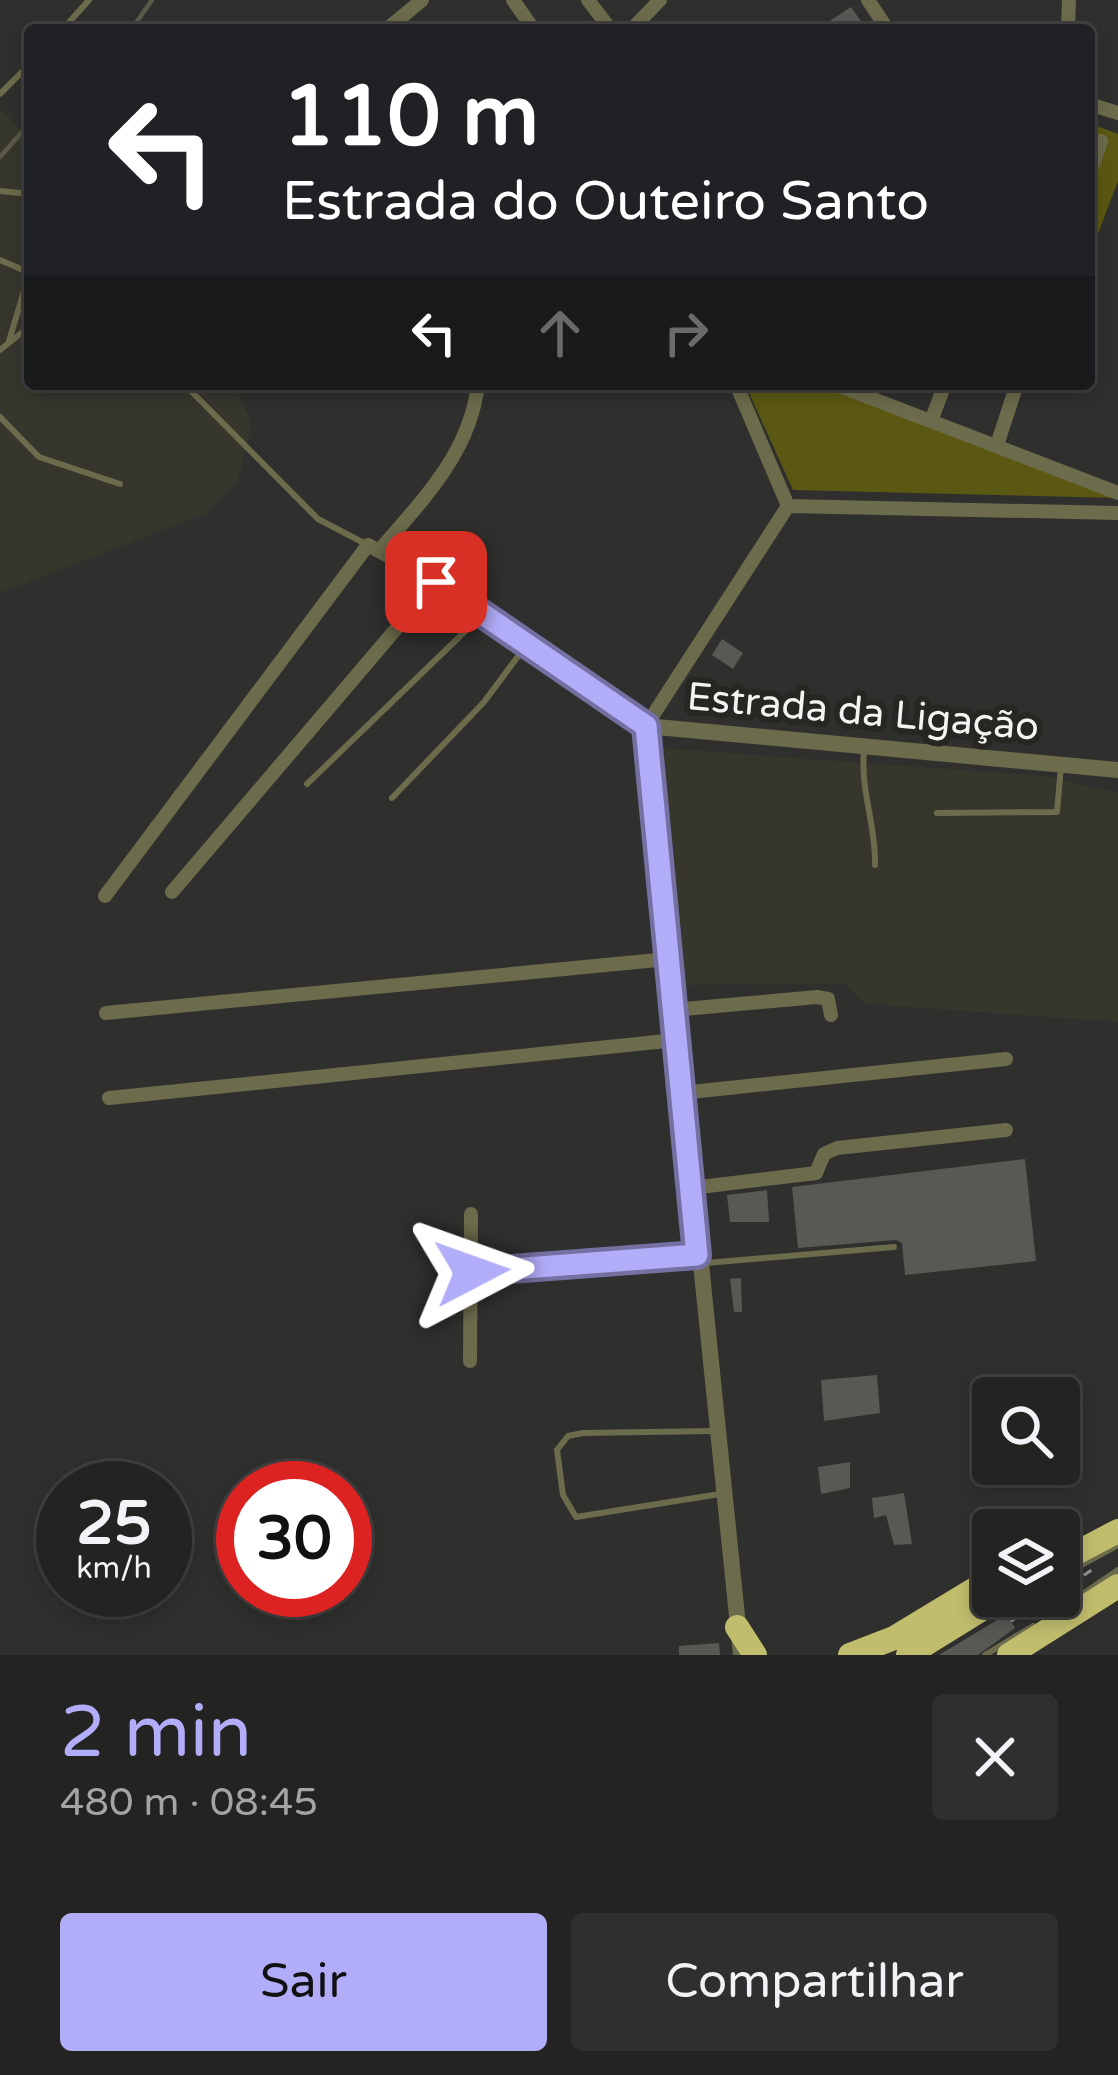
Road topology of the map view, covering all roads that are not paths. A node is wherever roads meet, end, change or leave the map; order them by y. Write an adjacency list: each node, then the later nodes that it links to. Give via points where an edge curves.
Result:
1 (89, 0): 5 (lane)
2 (422, 0): 6 (street)
3 (588, 0): 7 (street)
4 (660, 0): 8 (street)
5 (67, 24)
6 (393, 24)
7 (606, 24)
8 (637, 24)
9 (24, 70): 10 (lane)
10 (0, 94)
11 (1101, 141): 12 (street)
12 (1095, 158)
13 (24, 292): 15 (lane)
14 (24, 330): 15 (lane)
15 (9, 341): 16 (lane)
16 (0, 350)
17 (190, 390): 30 (lane, via 318,519)
18 (476, 390): 30 (street, via 461,447 435,487)
19 (739, 390): 28 (street)
20 (850, 390): 24 (street)
21 (943, 390): 24 (street)
22 (1015, 390): 25 (street)
23 (0, 417): 26 (lane, via 39,457)
24 (931, 421): 25 (street)
25 (997, 445): 27 (street)
26 (120, 484)
27 (1118, 493)
28 (788, 506): 29 (street); 34 (street)
29 (1118, 513)
30 (374, 548): 31 (street, Estrada da Ligação); 43 (street)
31 (436, 582): 32 (street, Estrada da Ligação); 42 (street)
32 (482, 615): 33 (street, Estrada da Ligação); 38 (lane)
33 (525, 646): 34 (street, Estrada da Ligação); 39 (lane, via 484,702)
34 (646, 726): 35 (street, Estrada da Ligação); 44 (street)
35 (865, 746): 36 (street, Estrada da Ligação); 41 (lane)
36 (1061, 762): 37 (street, Estrada da Ligação); 40 (lane, via 1057,812)
37 (1118, 770)
38 (307, 784)
39 (392, 798)
40 (937, 814)
41 (875, 865)
42 (172, 892)
43 (105, 896)
44 (668, 959): 45 (street); 46 (street)
45 (673, 1010): 47 (street, via 809,996 828,1000); 48 (street)
46 (106, 1013)
47 (831, 1015)
48 (676, 1040): 50 (street); 51 (street)
49 (1006, 1059): 50 (street)
50 (681, 1093): 53 (street)
51 (109, 1098)
52 (1006, 1130): 53 (street, via 837,1148 824,1154 816,1173)
53 (691, 1189): 56 (street)
54 (471, 1214): 57 (street)
55 (894, 1246): 56 (lane)
56 (697, 1259): 57 (street); 59 (street)
57 (472, 1272): 58 (street)
58 (470, 1361)
59 (716, 1431): 60 (street); 60 (lane, via 583,1432 556,1450 562,1496 575,1517)
60 (723, 1493): 73 (street)
61 (1118, 1515): 63 (highway)
62 (1118, 1531): 65 (highway)
63 (1080, 1534)
64 (1118, 1545): 66 (lane)
65 (1080, 1551)
66 (1080, 1566)
67 (1118, 1570): 79 (lane)
68 (1118, 1586): 70 (highway)
69 (972, 1592): 76 (highway)
70 (1094, 1602): 80 (highway); 81 (highway)
71 (987, 1617): 77 (highway)
72 (991, 1617): 78 (lane)
73 (737, 1627): 74 (street); 75 (highway)
74 (741, 1655)
75 (755, 1655)
76 (850, 1655)
77 (908, 1655)
78 (929, 1655)
79 (985, 1655)
80 (1009, 1655)
81 (1027, 1655)

